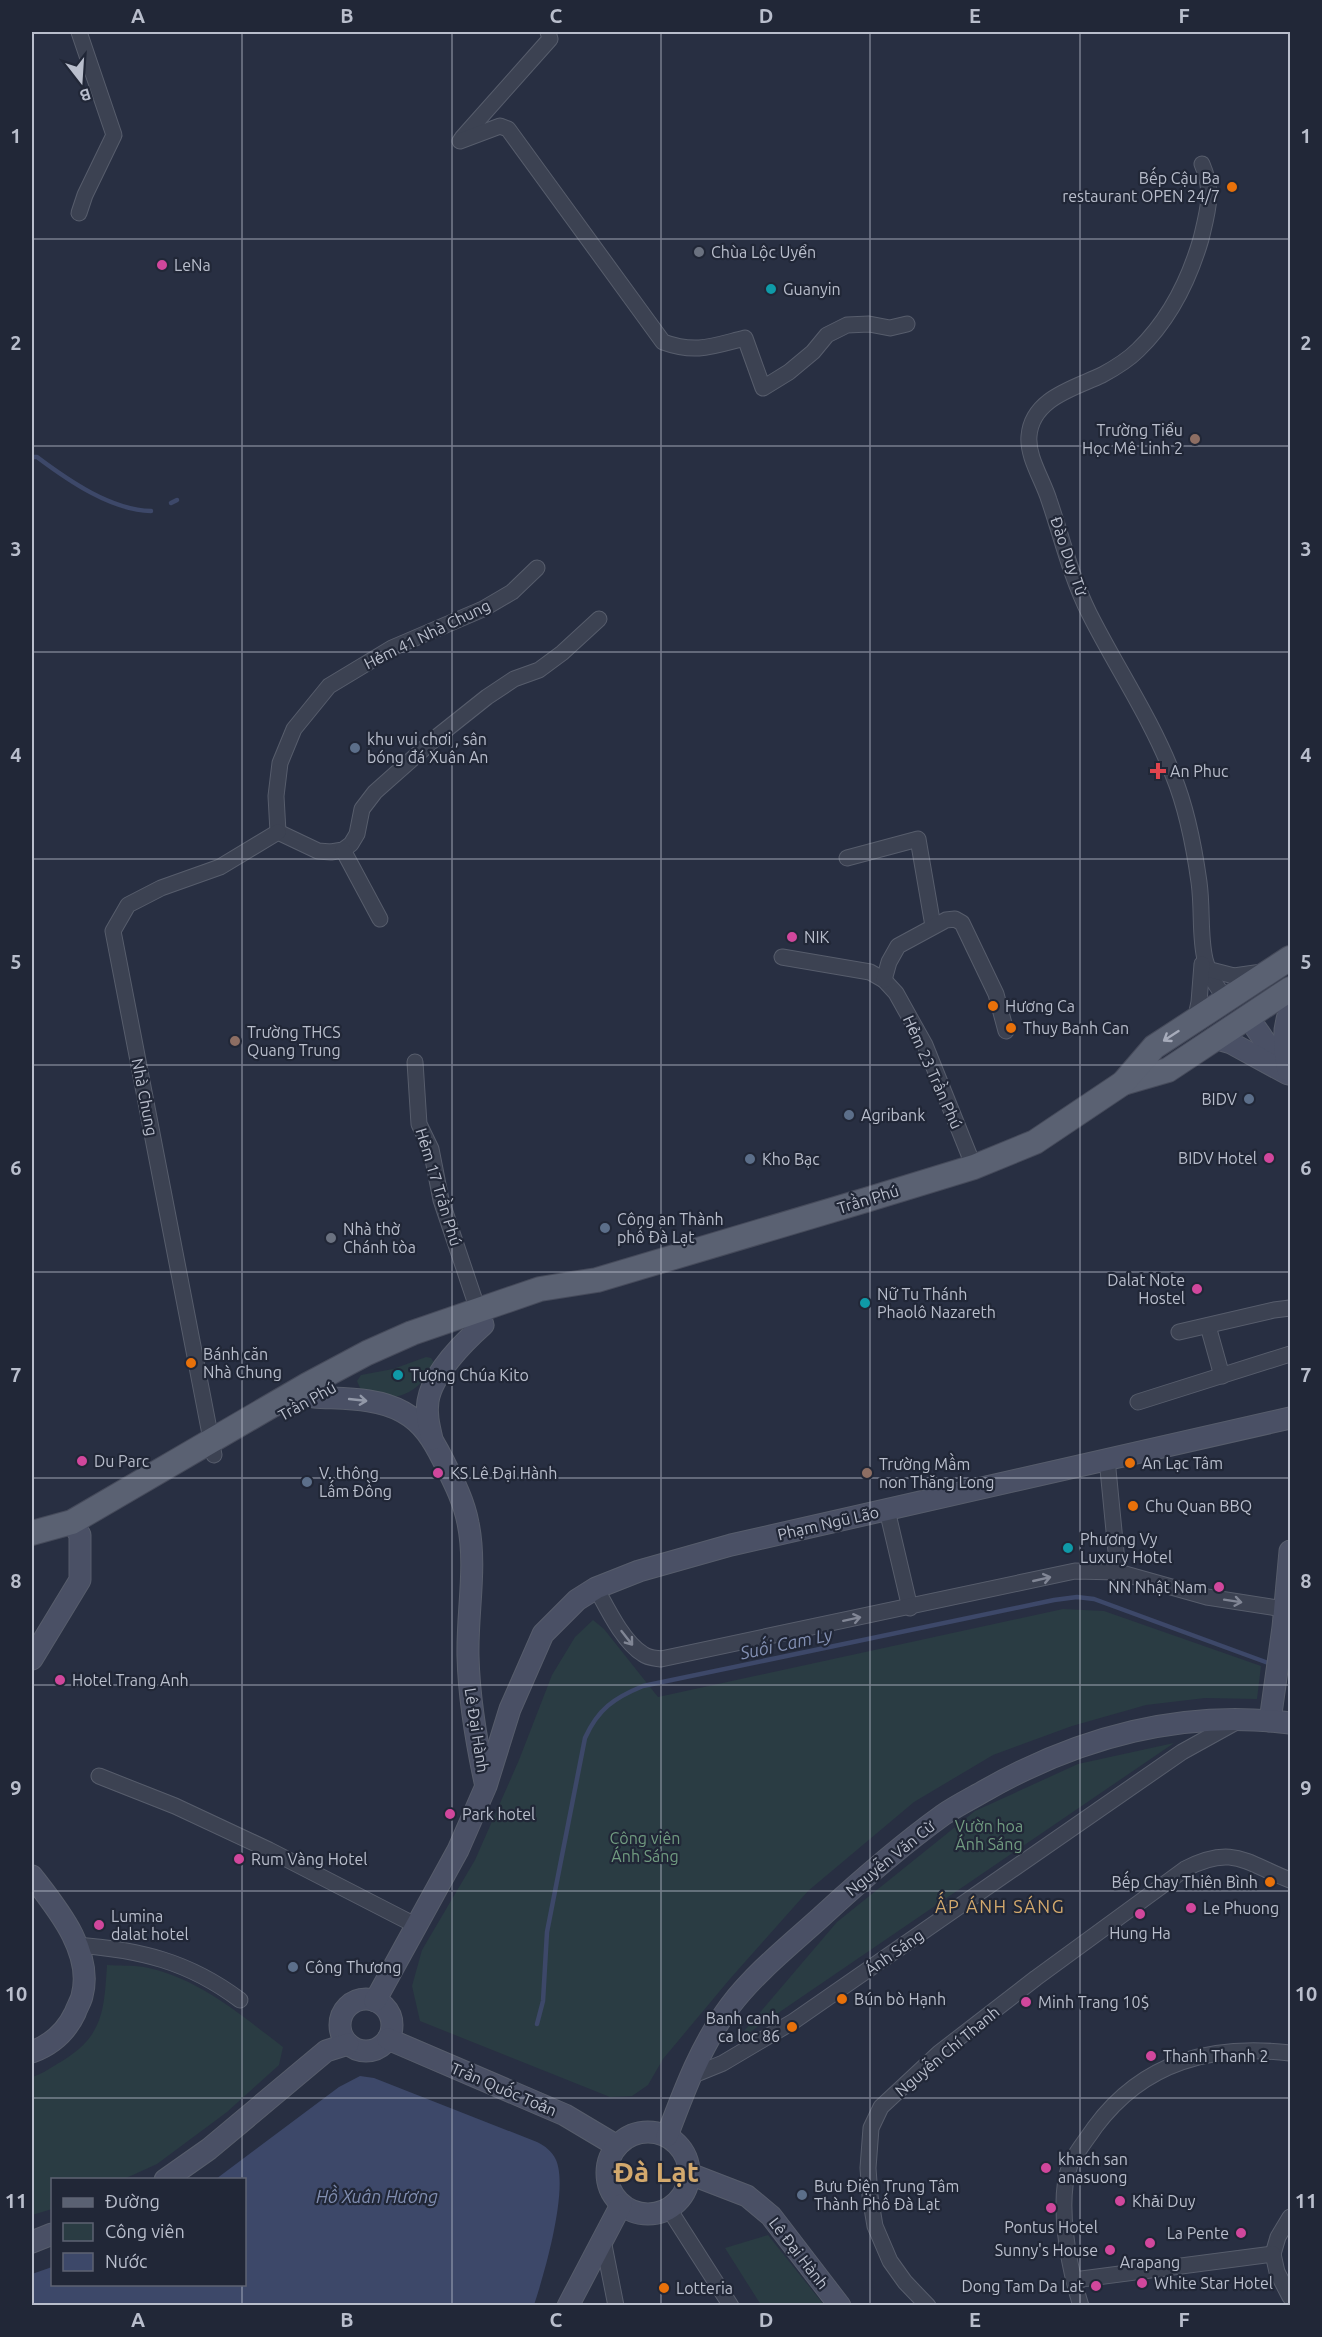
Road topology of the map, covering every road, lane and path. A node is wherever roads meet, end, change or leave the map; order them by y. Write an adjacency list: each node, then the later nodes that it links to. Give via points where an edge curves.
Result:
1 (79, 32): 4 (street, via 114,135)
2 (548, 32): 5 (street, via 550,39 460,141 500,126 508,129 663,342 689,349 745,338 763,388 789,372 827,335 847,325)
3 (1202, 164): 13 (street, Đào Duy Từ, via 1209,180 1209,209 1187,280 1168,314 1125,361 1055,396 1037,416 1029,436 1064,551 1088,610 1159,741 1173,775 1193,846 1201,904)
4 (80, 213)
5 (907, 324)
6 (537, 568): 8 (street, Hẻm 41 Nhà Chung, via 512,592 483,609 392,648 329,686 294,729 280,763 276,796)
7 (599, 619): 9 (street, via 539,670 514,679 479,704 375,792 362,809 357,834)
8 (278, 832): 9 (street, via 318,851); 39 (street, Nhà Chung, via 220,867 161,888 128,905 113,931)
9 (343, 850): 11 (street)
10 (847, 858): 12 (street, via 918,839)
11 (381, 920)
12 (933, 926): 17 (street, via 898,946); 23 (street, via 955,919 962,923 996,994)
13 (1202, 952): 16 (street, Đào Duy Từ); 22 (street, via 1200,1002)
14 (782, 957): 17 (street, via 870,972)
15 (1285, 962): 16 (street, via 1241,976); 19 (main road, Trần Phú)
16 (1207, 969): 19 (street, Đào Duy Từ)
17 (884, 980): 28 (street, Hẻm 23 Trần Phú, via 896,993 925,1045)
18 (1290, 989): 21 (main road, Trần Phú)
19 (1227, 999): 21 (main road); 22 (main road, Trần Phú)
20 (1290, 1010): 26 (street, via 1284,1030)
21 (1248, 1017): 24 (main road, Trần Phú); 26 (street)
22 (1195, 1021): 27 (main road, Trần Phú, one-way to 27, via 1154,1047)
23 (1006, 1031)
24 (1214, 1038): 26 (street, via 1231,1043); 27 (main road, Trần Phú, via 1168,1070)
25 (415, 1062): 30 (street, Hẻm 17 Trần Phú, via 419,1124 431,1149 441,1200)
26 (1289, 1077)
27 (1124, 1083): 28 (main road, Trần Phú, via 1035,1142)
28 (974, 1167): 30 (main road, Trần Phú, via 597,1280 546,1304)
29 (1290, 1308): 31 (street)
30 (481, 1317): 35 (main road, Trần Phú); 38 (street, Lê Đại Hành, via 447,1362 428,1398)
31 (1208, 1326): 32 (street); 34 (street)
32 (1179, 1332)
33 (1290, 1354): 34 (street)
34 (1222, 1376): 36 (street)
35 (310, 1391): 38 (street, Lê Đại Hành, one-way to 38, via 392,1407 417,1421); 39 (main road, Trần Phú)
36 (1138, 1402)
37 (1290, 1418): 40 (street, Phạm Ngũ Lão)
38 (432, 1439): 55 (street, Lê Đại Hành, via 456,1486 468,1524 471,1707)
39 (212, 1447): 42 (main road, Trần Phú, via 125,1511)
40 (1107, 1459): 41 (street, Phạm Ngũ Lão); 46 (street)
41 (887, 1510): 47 (street, Phạm Ngũ Lão, via 731,1545 639,1571); 48 (street)
42 (76, 1529): 43 (main road, Trần Phú); 44 (main road, Trần Phú); 50 (street, via 80,1580)
43 (32, 1533)
44 (32, 1548)
45 (1290, 1551): 49 (street)
46 (1118, 1572): 48 (street, one-way to 46, via 1075,1571); 49 (street, one-way to 49)
47 (596, 1588): 48 (street, one-way to 48, via 630,1643 642,1654 661,1659); 55 (street, Phạm Ngũ Lão, via 564,1611 543,1634 510,1709)
48 (910, 1608)
49 (1283, 1618): 52 (street)
50 (32, 1659)
51 (1241, 1719): 52 (street, Nguyễn Văn Cừ); 66 (street, Ánh Sáng, via 1182,1752 794,2021 723,2063); 66 (street, Nguyễn Văn Cừ, via 1165,1725 1099,1740 1020,1771 945,1814 876,1867 730,2005)
52 (1269, 1720): 53 (street, Nguyễn Văn Cừ)
53 (1290, 1723)
54 (99, 1776): 58 (street, via 175,1806)
55 (486, 1786): 58 (street, Lê Đại Hành, via 458,1850)
56 (32, 1876): 59 (street)
57 (1290, 1880): 84 (street, Nguyễn Chí Thanh, via 1245,1858 1226,1856 1202,1860 1185,1869 939,2053 881,2108 871,2128 868,2168 875,2226 890,2261)
58 (415, 1925): 61 (street, Lê Đại Hành)
59 (77, 1945): 60 (street, via 141,1953 186,1967); 64 (street, via 84,1972 83,1995 70,2023 48,2046)
60 (240, 2000)
61 (375, 2001): 62 (street, via 391,2017); 63 (street, via 360,2000 346,2008 340,2030)
62 (388, 2039): 63 (street, via 369,2051); 68 (street, Trần Quốc Toản, via 566,2115)
63 (348, 2044): 70 (street, via 326,2051 209,2149)
64 (32, 2052)
65 (1290, 2053): 78 (street, via 1228,2051 1184,2060 1126,2093 1104,2116 1070,2165 1066,2185 1064,2208)
66 (691, 2076): 67 (street, Nguyễn Văn Cừ)
67 (667, 2136): 68 (street, via 640,2133); 69 (street, via 684,2152)
68 (617, 2146): 71 (street, via 607,2170 610,2189)
69 (690, 2174): 72 (street, via 684,2194); 83 (street, Lê Đại Hành, via 747,2196 771,2216)
70 (168, 2178)
71 (621, 2205): 72 (street, via 644,2215); 75 (street)
72 (669, 2209): 82 (street)
73 (1290, 2217): 77 (street)
74 (51, 2234): 76 (street)
75 (603, 2240): 80 (street); 81 (street)
76 (32, 2242)
77 (1273, 2254): 78 (street); 79 (street)
78 (1074, 2280): 85 (street)
79 (1290, 2297)
80 (568, 2306)
81 (616, 2306)
82 (731, 2306)
83 (840, 2306)
84 (928, 2306)
85 (1081, 2306)

